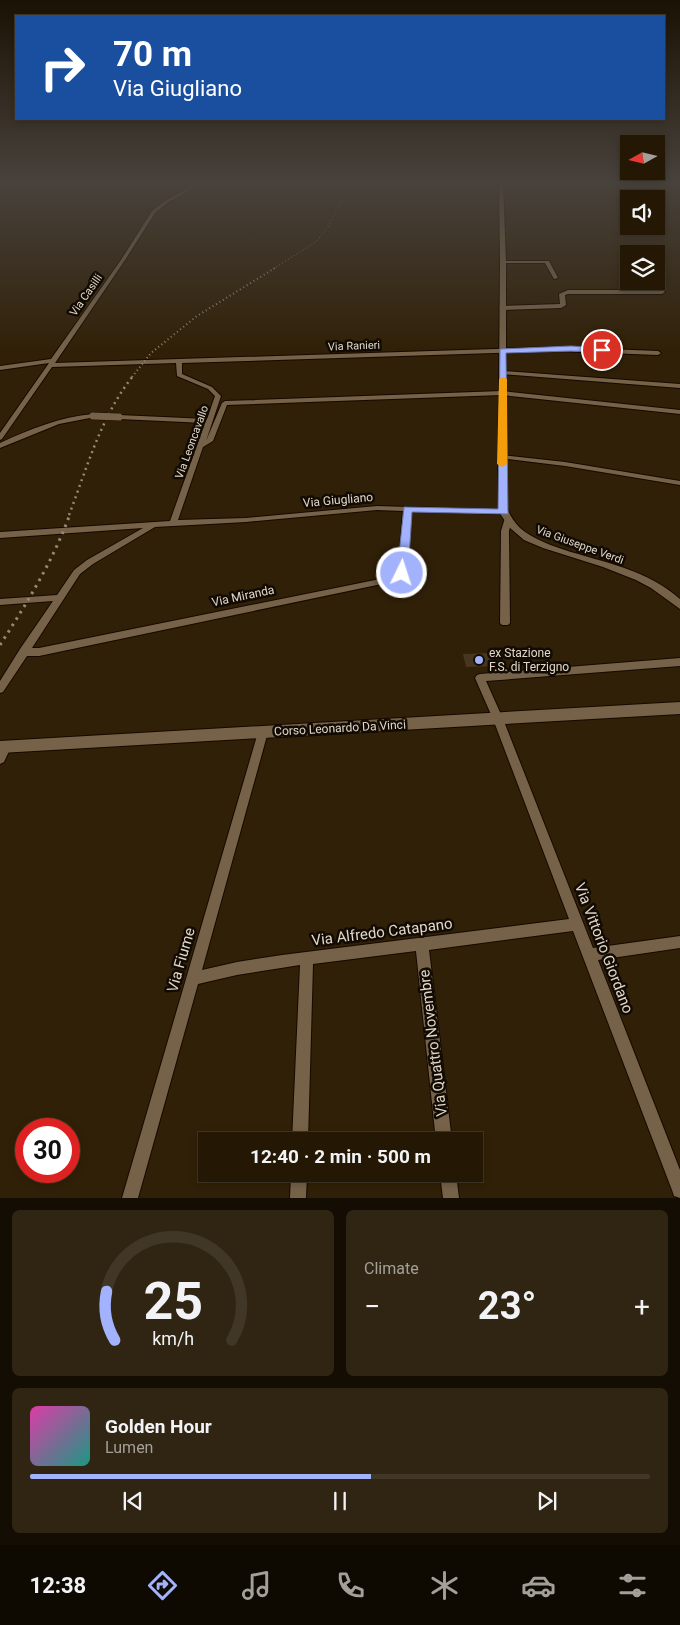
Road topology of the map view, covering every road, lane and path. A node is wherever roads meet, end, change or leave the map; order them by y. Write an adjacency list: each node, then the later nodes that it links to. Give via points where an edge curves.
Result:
1 (136, 239): 10 (street, Via Casilli)
2 (502, 239): 3 (street)
3 (503, 262): 4 (street, via 547,262); 6 (street)
4 (556, 278)
5 (662, 292): 6 (street, via 568,292 562,294 561,306)
6 (502, 308): 7 (street)
7 (502, 350): 8 (street, Via Ranieri, via 571,348); 9 (street, Via Ranieri); 12 (street)
8 (658, 354)
9 (178, 362): 10 (street, Via Ranieri); 17 (street, Via Leoncavallo, via 179,375 210,388 218,396)
10 (52, 363): 11 (street, Via Ranieri); 18 (street, Via Casilli)
11 (0, 368)
12 (503, 373): 13 (street); 14 (street)
13 (680, 386)
14 (502, 394): 15 (street); 20 (street, via 226,404 210,441); 21 (street)
15 (680, 412)
16 (93, 416): 17 (street, bridge); 19 (street, via 53,423)
17 (210, 421): 20 (street, Via Leoncavallo)
18 (0, 438)
19 (0, 446)
20 (200, 446): 25 (street, Via Leoncavallo)
21 (502, 457): 22 (street); 24 (street, via 502,505)
22 (680, 483)
23 (407, 509): 24 (street, Via Giugliano); 25 (street, Via Giugliano, via 377,508 246,520); 32 (street, Via Miranda, via 402,573 398,578 39,652)
24 (506, 516): 30 (street, Via Giuseppe Verdi, via 512,526 532,540 643,579); 31 (street)
25 (173, 522): 26 (street, Via Giugliano)
26 (154, 525): 27 (street, Via Giugliano); 28 (street, via 84,566)
27 (0, 535)
28 (58, 598): 29 (street); 32 (street)
29 (0, 602)
30 (680, 605)
31 (504, 624)
32 (23, 652): 34 (street)
33 (680, 662): 36 (street, Via Vittorio Giordano, via 480,678)
34 (2, 685)
35 (680, 708): 36 (main road, Corso Leonardo Da Vinci)
36 (498, 718): 37 (main road, Corso Leonardo Da Vinci); 39 (street, Via Vittorio Giordano)
37 (263, 732): 38 (main road, Corso Leonardo Da Vinci); 44 (street, Via Fiume)
38 (2, 751)
39 (577, 924): 41 (street, Via Alfredo Catapano); 42 (street, Via Vittorio Giordano)
40 (680, 942): 42 (street)
41 (422, 944): 43 (street, Via Alfredo Catapano); 46 (street, Via Quattro Novembre)
42 (590, 955): 49 (street, Via Vittorio Giordano)
43 (307, 958): 44 (street, Via Alfredo Catapano, via 227,970); 45 (street)
44 (193, 979): 50 (street, Via Fiume)
45 (300, 1132)
46 (443, 1132)
47 (299, 1182): 51 (street)
48 (449, 1182): 52 (street)
49 (680, 1190)
50 (130, 1198)
51 (298, 1198)
52 (451, 1198)

